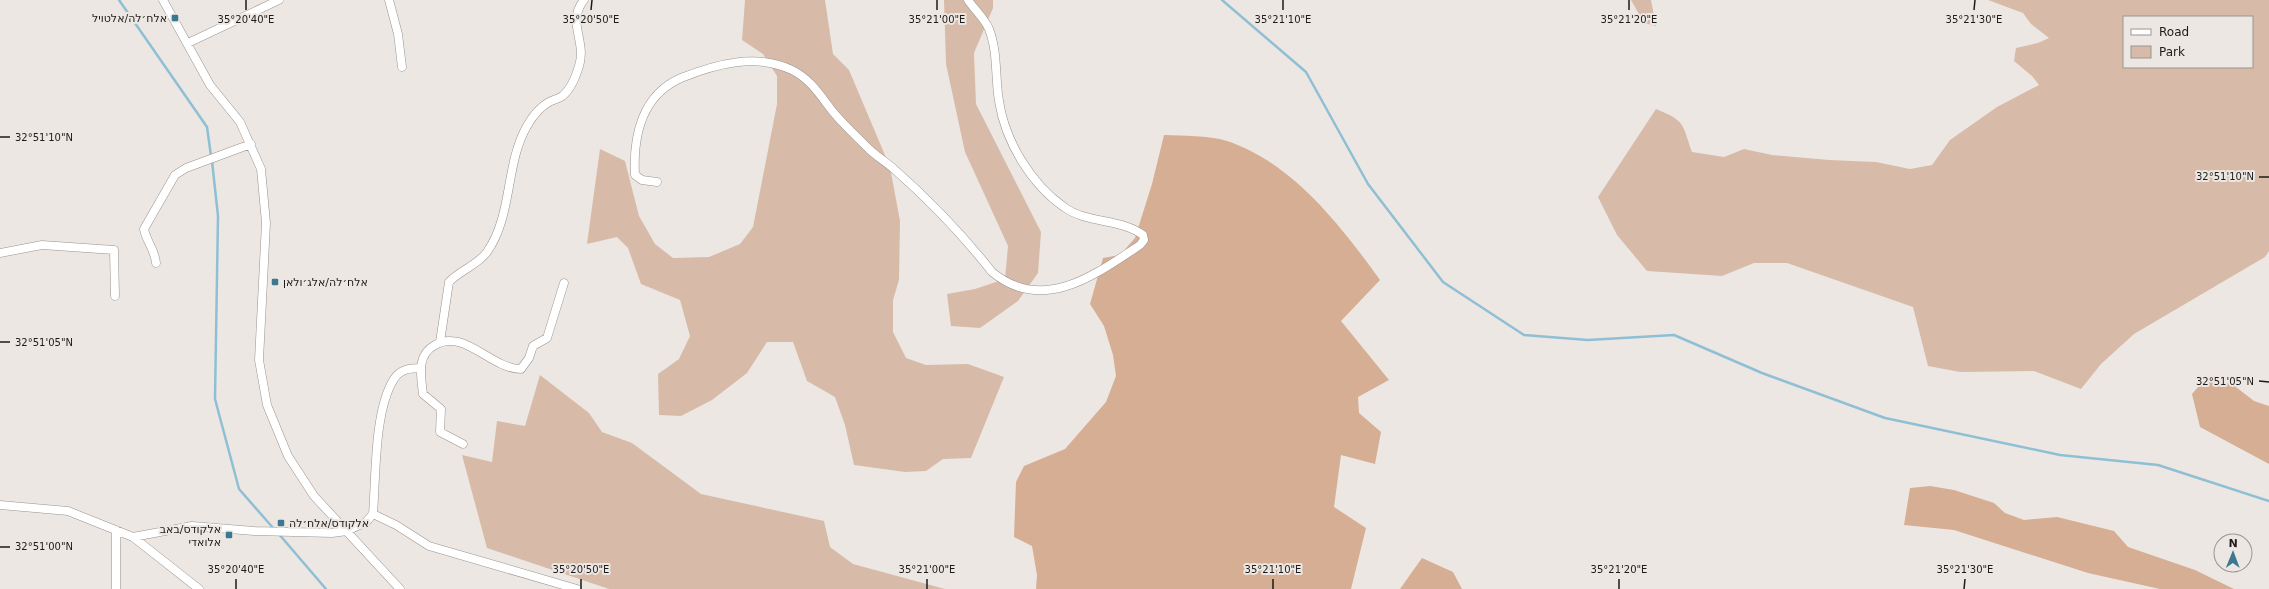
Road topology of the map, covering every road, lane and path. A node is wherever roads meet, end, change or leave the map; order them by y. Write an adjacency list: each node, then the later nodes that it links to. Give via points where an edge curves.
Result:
1 (163, 0): 6 (street)
2 (279, 0): 6 (street)
3 (389, 0): 7 (street, via 398,34)
4 (584, 0): 14 (street, via 576,12 575,22 581,54 575,75 569,88 561,97 539,110 521,136 505,209 487,253 449,282)
5 (968, 0): 9 (street, via 988,28 993,41 999,101 1006,128 1019,158 1050,196 1065,208 1077,214 1134,228 1143,235 1144,240 1140,245 1104,269 1063,287 1040,292 1004,282 923,196 863,143 834,113 807,79 792,70 778,66 726,62 708,67 661,90 639,122 634,155 635,174 642,180)
6 (188, 43): 8 (street, via 210,85 240,122)
7 (402, 67)
8 (251, 144): 11 (street, via 186,168 175,175 144,229 155,254); 20 (street, via 261,170 266,223 259,360 268,404 288,456 314,496)
9 (657, 182)
10 (0, 253): 13 (street, via 42,245 114,250)
11 (156, 263)
12 (564, 283): 14 (street, via 547,338 533,346 529,358 520,368 515,369 488,358 460,342 447,339)
13 (115, 296)
14 (440, 342): 15 (street, via 429,348 424,355)
15 (421, 368): 16 (street, via 423,394 441,409 440,432); 18 (street, via 407,368 394,378 386,398 380,423)
16 (463, 444)
17 (0, 505): 19 (street, via 68,511)
18 (373, 514): 20 (street, via 366,522); 25 (street, via 429,546)
19 (116, 530): 21 (street); 22 (street)
20 (347, 531): 21 (street, via 254,531 192,526); 24 (street)
21 (133, 537): 23 (street)
22 (116, 589)
23 (199, 589)
24 (400, 589)
25 (577, 589)

